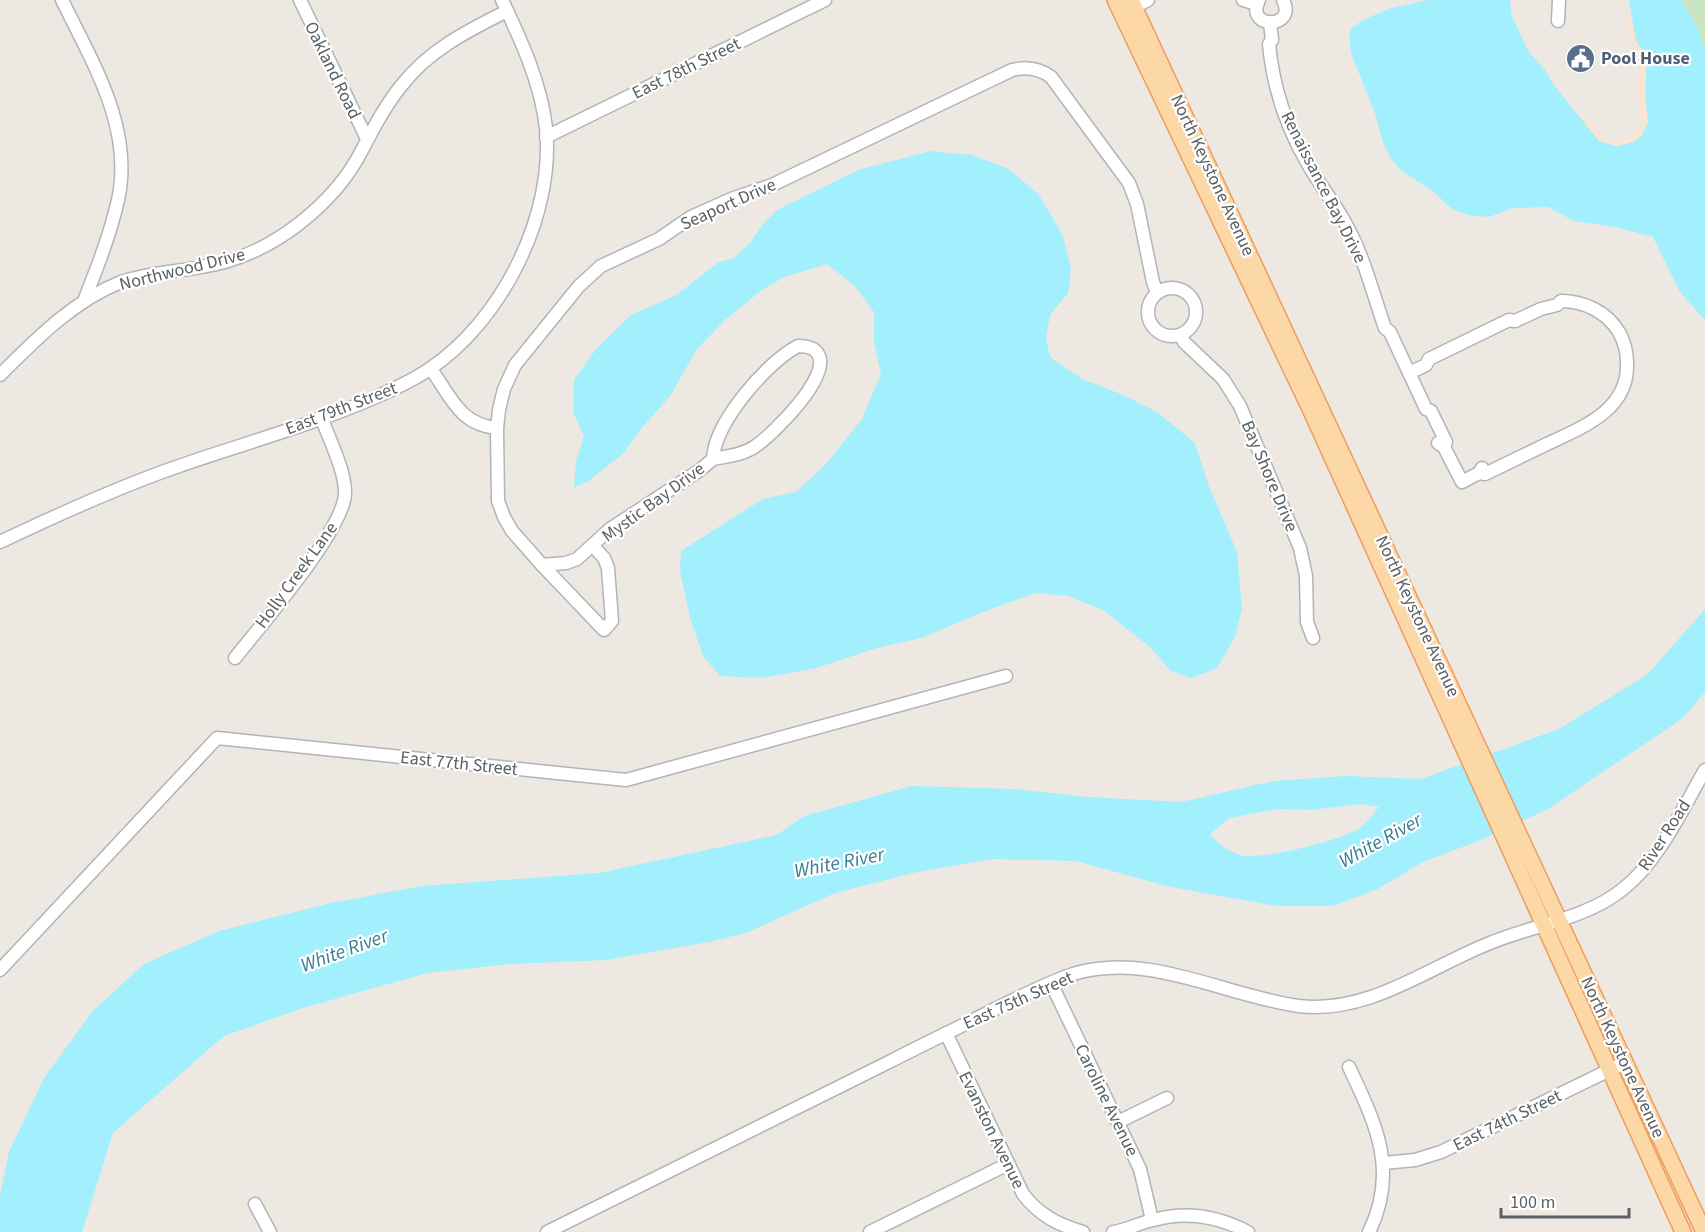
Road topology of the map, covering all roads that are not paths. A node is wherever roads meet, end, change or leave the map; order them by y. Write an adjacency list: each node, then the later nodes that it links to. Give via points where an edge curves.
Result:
1 (62, 0): 16 (street, via 110,101 121,154 115,215)
2 (300, 0): 14 (street, Oakland Road)
3 (825, 0): 13 (street, East 78th Street)
4 (1115, 0): 28 (main road, North Keystone Avenue)
5 (1243, 0): 9 (street, Renaissance Bay Drive)
6 (1283, 0): 12 (street, via 1284,16)
7 (1559, 0): 11 (street)
8 (1138, 2): 28 (main road, North Keystone Avenue)
9 (1258, 2): 12 (street, Renaissance Bay Drive, via 1258,16)
10 (504, 6): 13 (street, East 79th Street, via 534,77); 14 (street, Northwood Drive, via 423,62 393,95)
11 (1558, 21)
12 (1270, 23): 19 (street, Renaissance Bay Drive, via 1299,132 1361,238 1390,332)
13 (546, 137): 18 (street, East 79th Street, via 541,195 514,271 475,328)
14 (367, 139): 16 (street, Northwood Drive, via 333,191 276,240 211,266 123,282)
15 (1158, 293): 17 (street, Bay Shore Drive, via 1149,306 1151,324 1161,334); 17 (street, via 1177,288 1194,302 1195,322); 22 (street, Seaport Drive, via 1129,183 1054,80 1037,69 1020,68 772,185 698,213 659,239 601,266 579,286 515,365 500,402)
16 (84, 301): 20 (street, Northwood Drive)
17 (1180, 336): 27 (street, Bay Shore Drive, via 1223,380 1240,406 1300,548 1306,576 1307,622)
18 (431, 369): 21 (street, East 79th Street); 22 (street, via 467,419)
19 (1409, 373): 19 (street, Renaissance Bay Drive, via 1426,409 1424,414 1462,482 1602,416 1621,392 1627,369 1626,350 1611,321 1595,309 1561,301 1432,366 1426,364)
20 (0, 375)
21 (322, 418): 24 (street, East 79th Street, via 140,481); 29 (street, Holly Creek Lane, via 343,480 342,507 310,562)
22 (497, 428): 26 (street, Mystic Bay Drive, via 498,501 512,531)
23 (713, 459): 23 (street, via 714,445 723,426 764,372 798,346 814,349 821,361 819,372 795,408 752,449); 25 (street, Mystic Bay Drive, via 610,529)
24 (0, 542)
25 (593, 546): 26 (street, Mystic Bay Drive, via 566,563); 26 (street, Mystic Bay Drive, via 605,561 609,577 612,621 604,630)
26 (542, 565)
27 (1313, 638)
28 (1423, 642): 32 (main road, North Keystone Avenue)
29 (235, 658)
30 (1006, 676): 33 (street, East 77th Street, via 626,780 217,738)
31 (1705, 770): 32 (street, River Road, via 1636,878 1605,901)
32 (1552, 923): 34 (street, East 75th Street, via 1493,941 1388,991 1331,1006 1275,1002 1131,968 1090,970); 36 (main road, North Keystone Avenue); 38 (main road, North Keystone Avenue)
33 (0, 970)
34 (1051, 983): 35 (street, East 75th Street); 40 (street, Caroline Avenue)
35 (946, 1033): 42 (street, Evanston Avenue); 46 (street, East 75th Street)
36 (1626, 1062): 38 (street, East 74th Street); 45 (main road, North Keystone Avenue)
37 (1349, 1067): 41 (street, via 1374,1121)
38 (1609, 1070): 41 (street, East 74th Street, via 1441,1152); 54 (main road, North Keystone Avenue)
39 (1167, 1098): 40 (street)
40 (1118, 1122): 44 (street, Caroline Avenue, via 1140,1169)
41 (1384, 1163): 53 (street, via 1378,1212)
42 (1008, 1164): 49 (street); 50 (street, Evanston Avenue, via 1023,1194 1036,1209 1058,1224)
43 (255, 1204): 47 (street)
44 (1152, 1220): 51 (street); 52 (street, via 1176,1215 1203,1216)
45 (1703, 1226): 54 (street)
46 (569, 1227): 48 (street, East 75th Street)
47 (270, 1232)
48 (547, 1232)
49 (870, 1232)
50 (1083, 1232)
51 (1113, 1232)
52 (1248, 1232)
53 (1369, 1232)
54 (1684, 1232)

